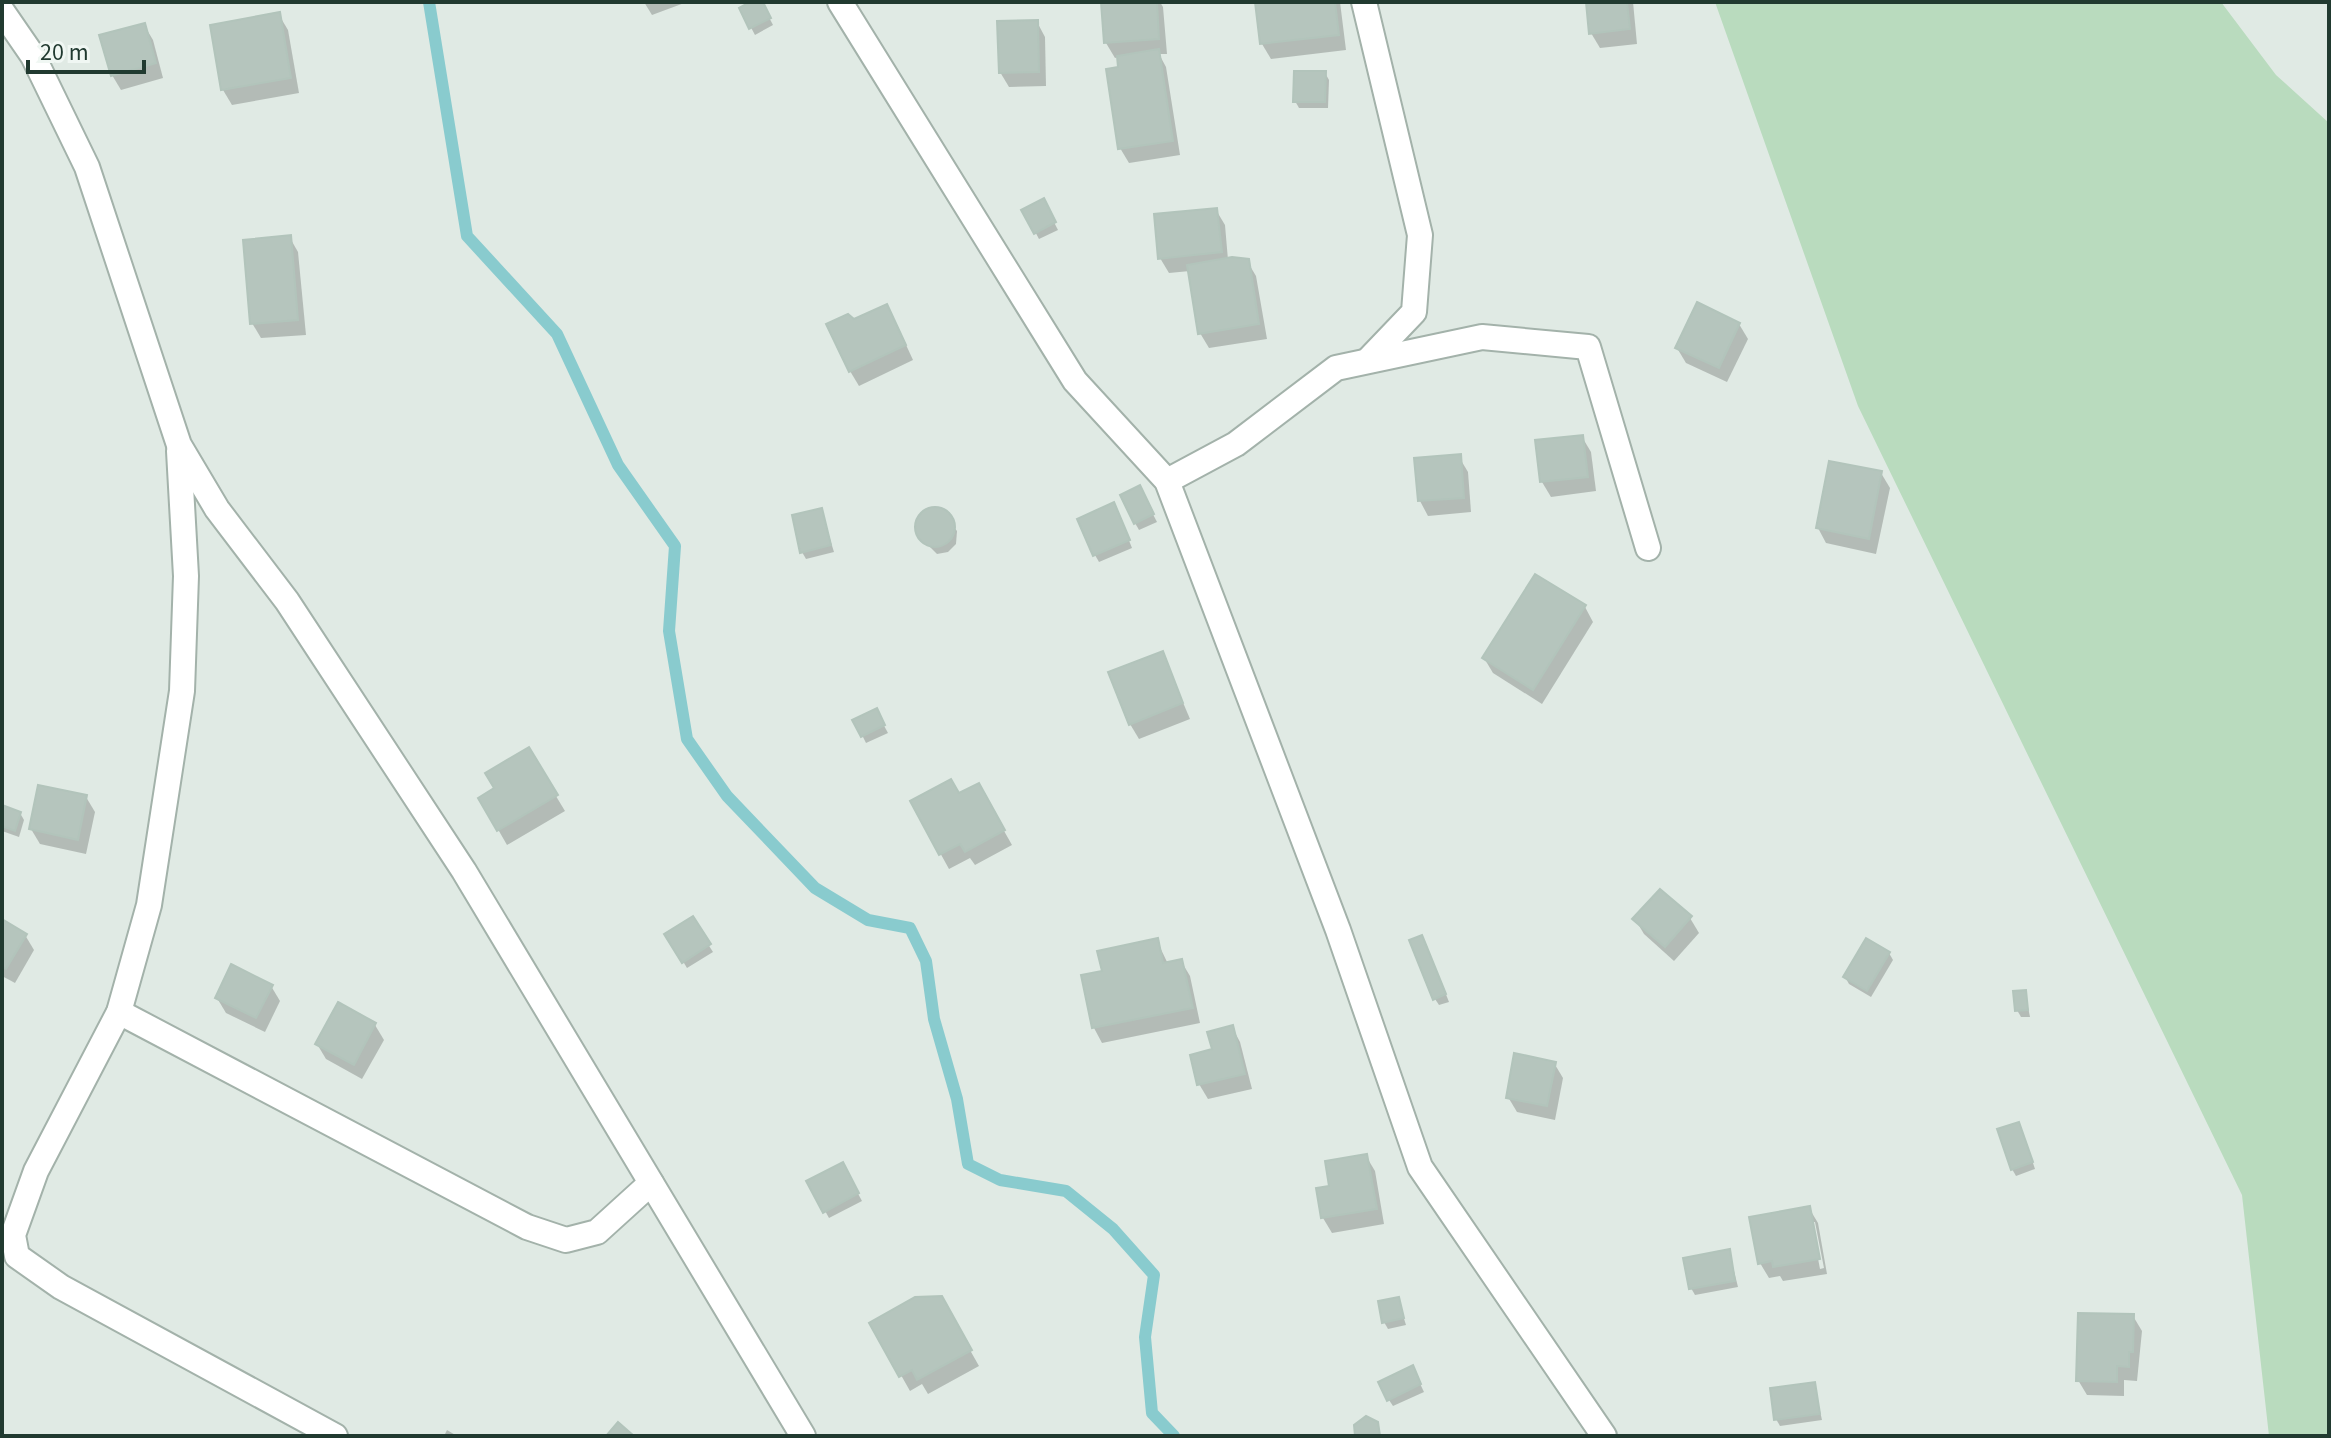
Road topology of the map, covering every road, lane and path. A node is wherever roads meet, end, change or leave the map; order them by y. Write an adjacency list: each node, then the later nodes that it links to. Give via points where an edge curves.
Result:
1 (840, 2): 6 (street, via 1075,381)
2 (1364, 2): 4 (street, via 1420,235 1414,312)
3 (2, 11): 5 (street, via 33,56 87,167)
4 (1370, 358): 6 (street, via 1336,368 1236,444); 7 (street, via 1482,337 1588,347)
5 (179, 445): 8 (street, via 186,576 182,691 149,905); 9 (street, via 217,509 287,601 464,871)
6 (1167, 481): 12 (street, via 1338,930 1420,1167)
7 (1648, 548)
8 (119, 1012): 9 (street, via 527,1227 566,1240 597,1232); 10 (street, via 36,1171 13,1235 17,1256 61,1287)
9 (651, 1183): 11 (street)
10 (335, 1436)
11 (803, 1436)
12 (1604, 1436)

